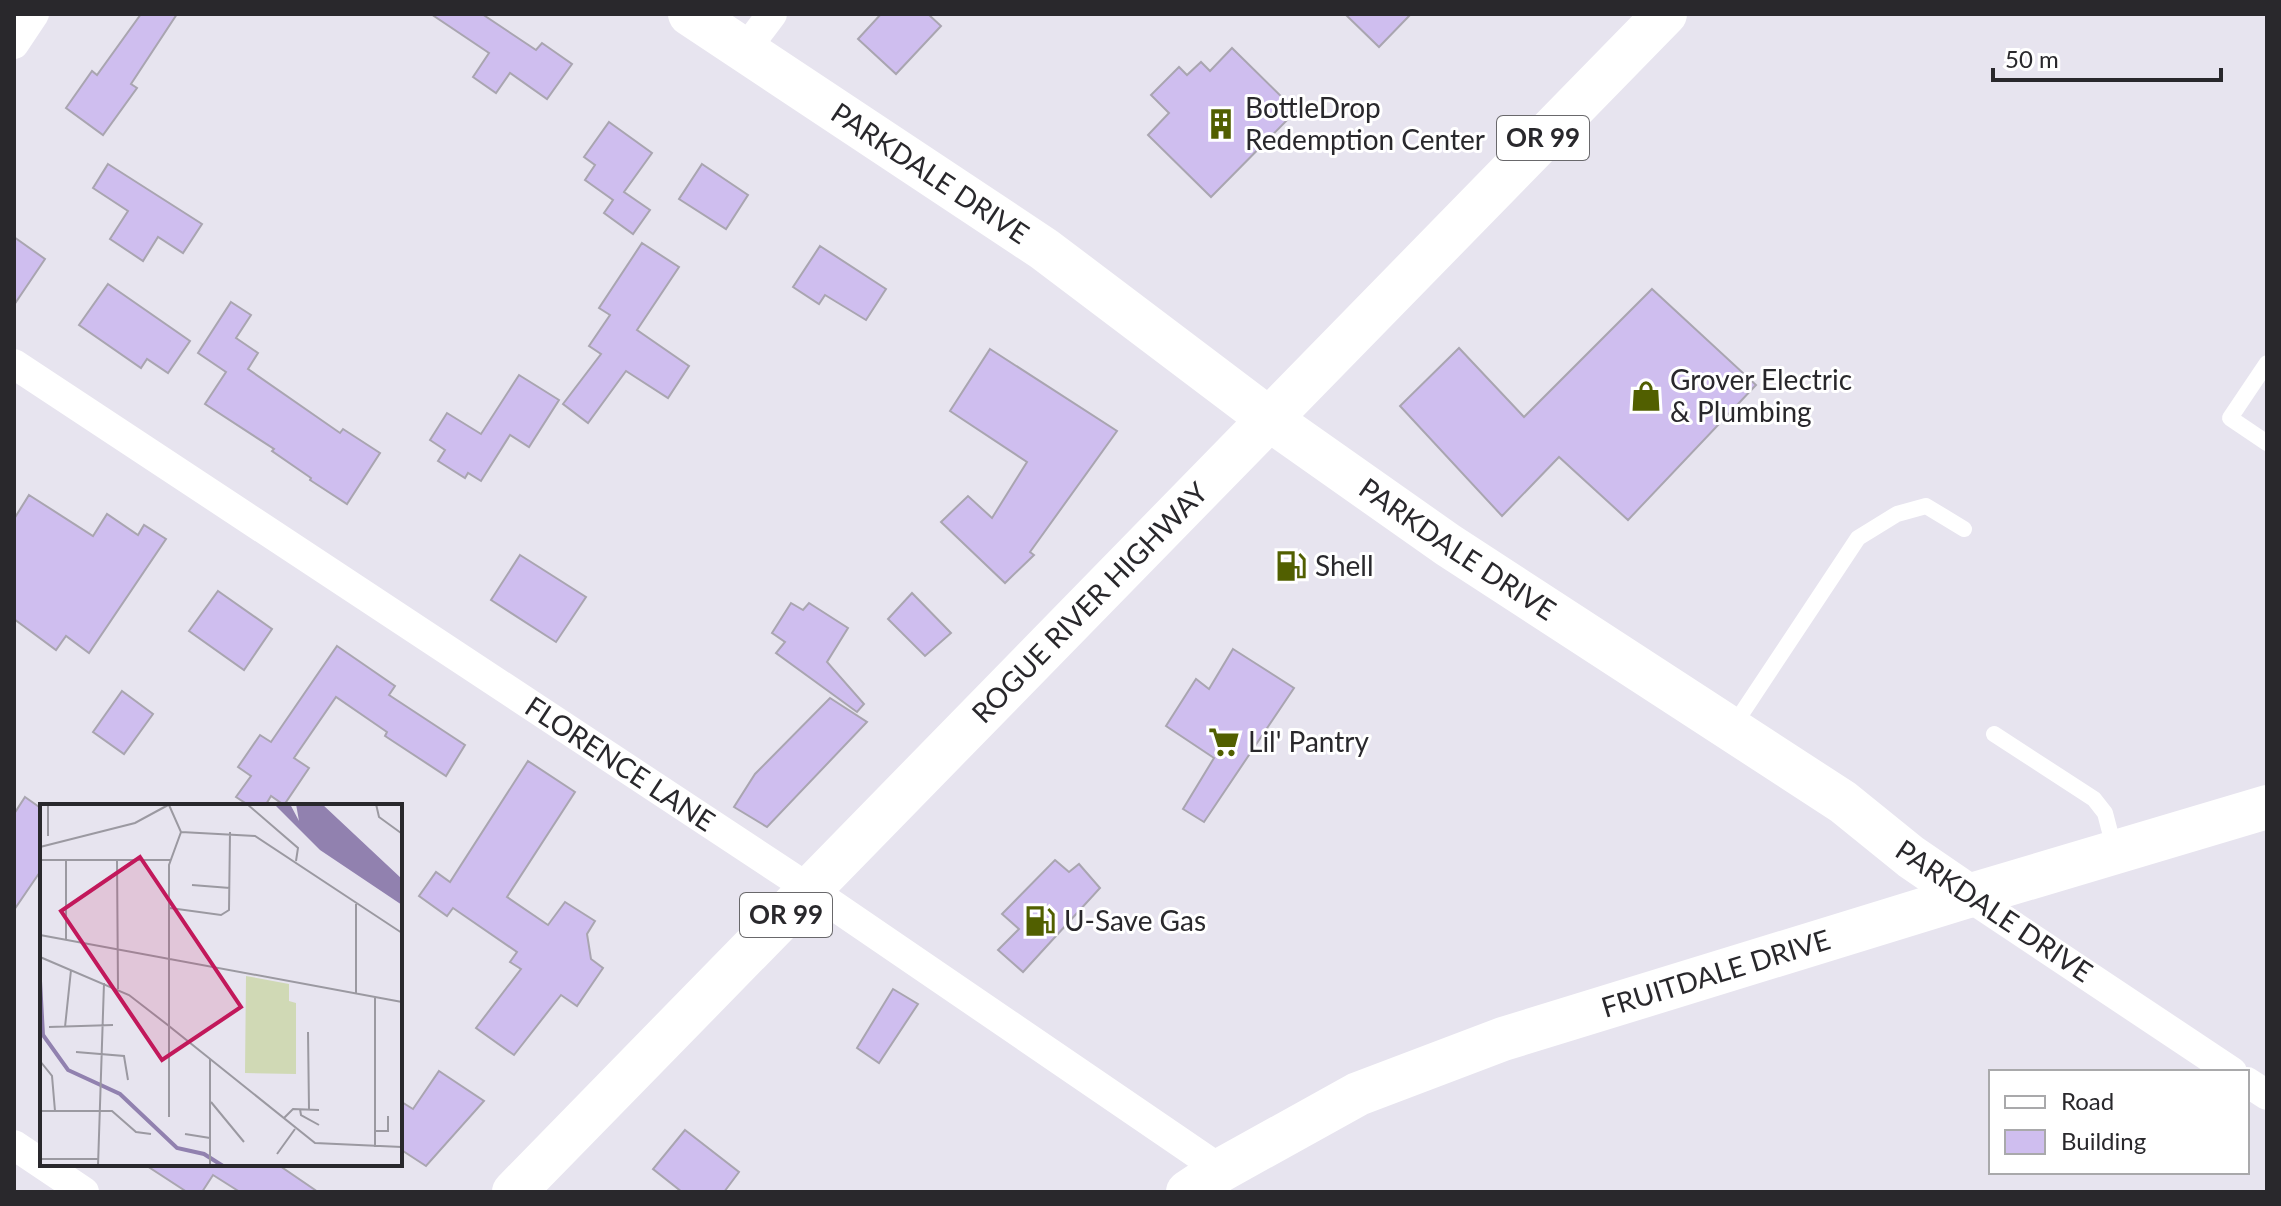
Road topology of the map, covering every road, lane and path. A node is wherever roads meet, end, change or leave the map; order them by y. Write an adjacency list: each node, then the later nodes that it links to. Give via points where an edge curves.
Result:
1 (34, 14): 5 (street)
2 (690, 14): 6 (main road, PARKDALE DRIVE)
3 (772, 14): 6 (street)
4 (1665, 14): 9 (main road, ROGUE RIVER HIGHWAY / OR 99)
5 (14, 44)
6 (745, 50): 9 (main road, PARKDALE DRIVE, via 1044,249)
7 (2267, 363): 10 (lane, via 2230,418)
8 (14, 364): 16 (street, FLORENCE LANE)
9 (1269, 419): 12 (main road, PARKDALE DRIVE, via 1448,545); 16 (main road, ROGUE RIVER HIGHWAY / OR 99)
10 (2267, 443)
11 (1964, 529): 12 (lane, via 1926,506 1897,514 1858,538)
12 (1731, 730): 17 (main road, PARKDALE DRIVE, via 1843,802)
13 (1994, 734): 15 (lane, via 2094,799 2105,813)
14 (2267, 807): 15 (main road, FRUITDALE DRIVE)
15 (2115, 852): 17 (main road, FRUITDALE DRIVE)
16 (811, 890): 24 (street, FLORENCE LANE); 26 (main road, ROGUE RIVER HIGHWAY / OR 99)
17 (1968, 896): 18 (street, PARKDALE DRIVE); 24 (main road, FRUITDALE DRIVE, via 1503,1039 1358,1094)
18 (2229, 1070)
19 (2249, 1083): 20 (street)
20 (2267, 1095)
21 (14, 1145): 22 (street)
22 (40, 1162)
23 (45, 1166): 25 (street)
24 (1204, 1181)
25 (84, 1192)
26 (514, 1192)

